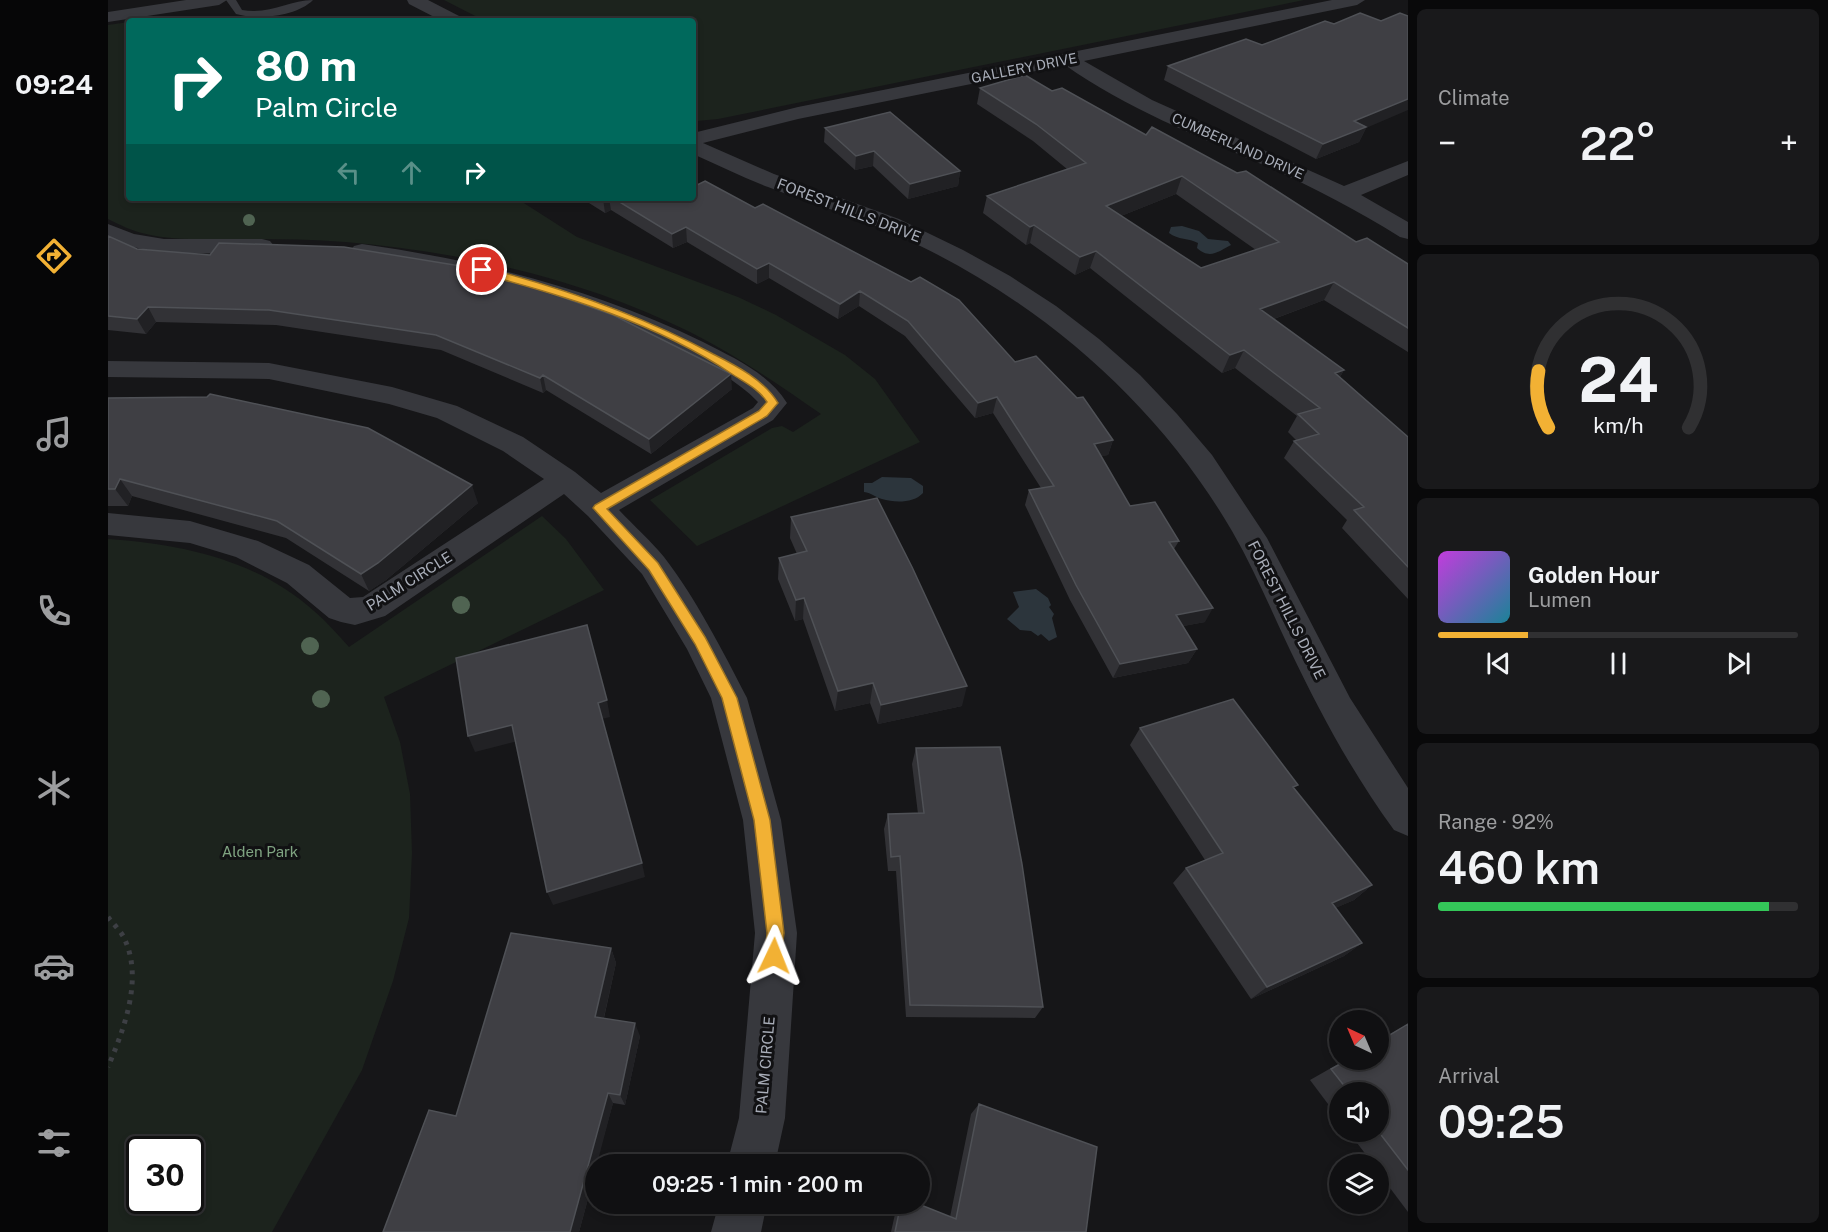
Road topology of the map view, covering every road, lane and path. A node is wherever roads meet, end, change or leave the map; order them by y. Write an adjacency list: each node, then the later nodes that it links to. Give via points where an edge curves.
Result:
1 (219, 0): 6 (street)
2 (231, 0): 3 (lane, via 240,13 258,14 291,9)
3 (308, 0)
4 (415, 0): 7 (street)
5 (1357, 0): 8 (street, GALLERY DRIVE)
6 (108, 17)
7 (449, 18)
8 (1069, 59): 9 (street, GALLERY DRIVE, via 798,113); 12 (street, CUMBERLAND DRIVE, via 1129,97)
9 (696, 138)
10 (696, 147): 21 (street, FOREST HILLS DRIVE, via 734,166 876,217 947,250 1031,301 1117,370 1191,446 1232,505 1270,570 1351,733)
11 (1408, 167): 12 (street)
12 (1344, 194): 14 (street, CUMBERLAND DRIVE)
13 (108, 231): 15 (street, via 151,245)
14 (1408, 232)
15 (283, 247)
16 (342, 250): 19 (street, via 465,267 567,293 673,336 766,392 773,403 763,414)
17 (108, 369): 18 (street, PALM CIRCLE, via 269,371 392,396 447,412 513,444)
18 (565, 479): 19 (street, PALM CIRCLE); 20 (street, PALM CIRCLE, via 373,607 355,612 341,609 298,574 248,549 190,532)
19 (599, 508): 24 (street, PALM CIRCLE, via 654,566 700,641 729,698 762,820 776,933 762,1118)
20 (108, 524)
21 (1408, 818)
22 (108, 917): 23 (path, via 124,939 134,979)
23 (108, 1067)
24 (753, 1154)
25 (740, 1214): 26 (street)
26 (736, 1232)

